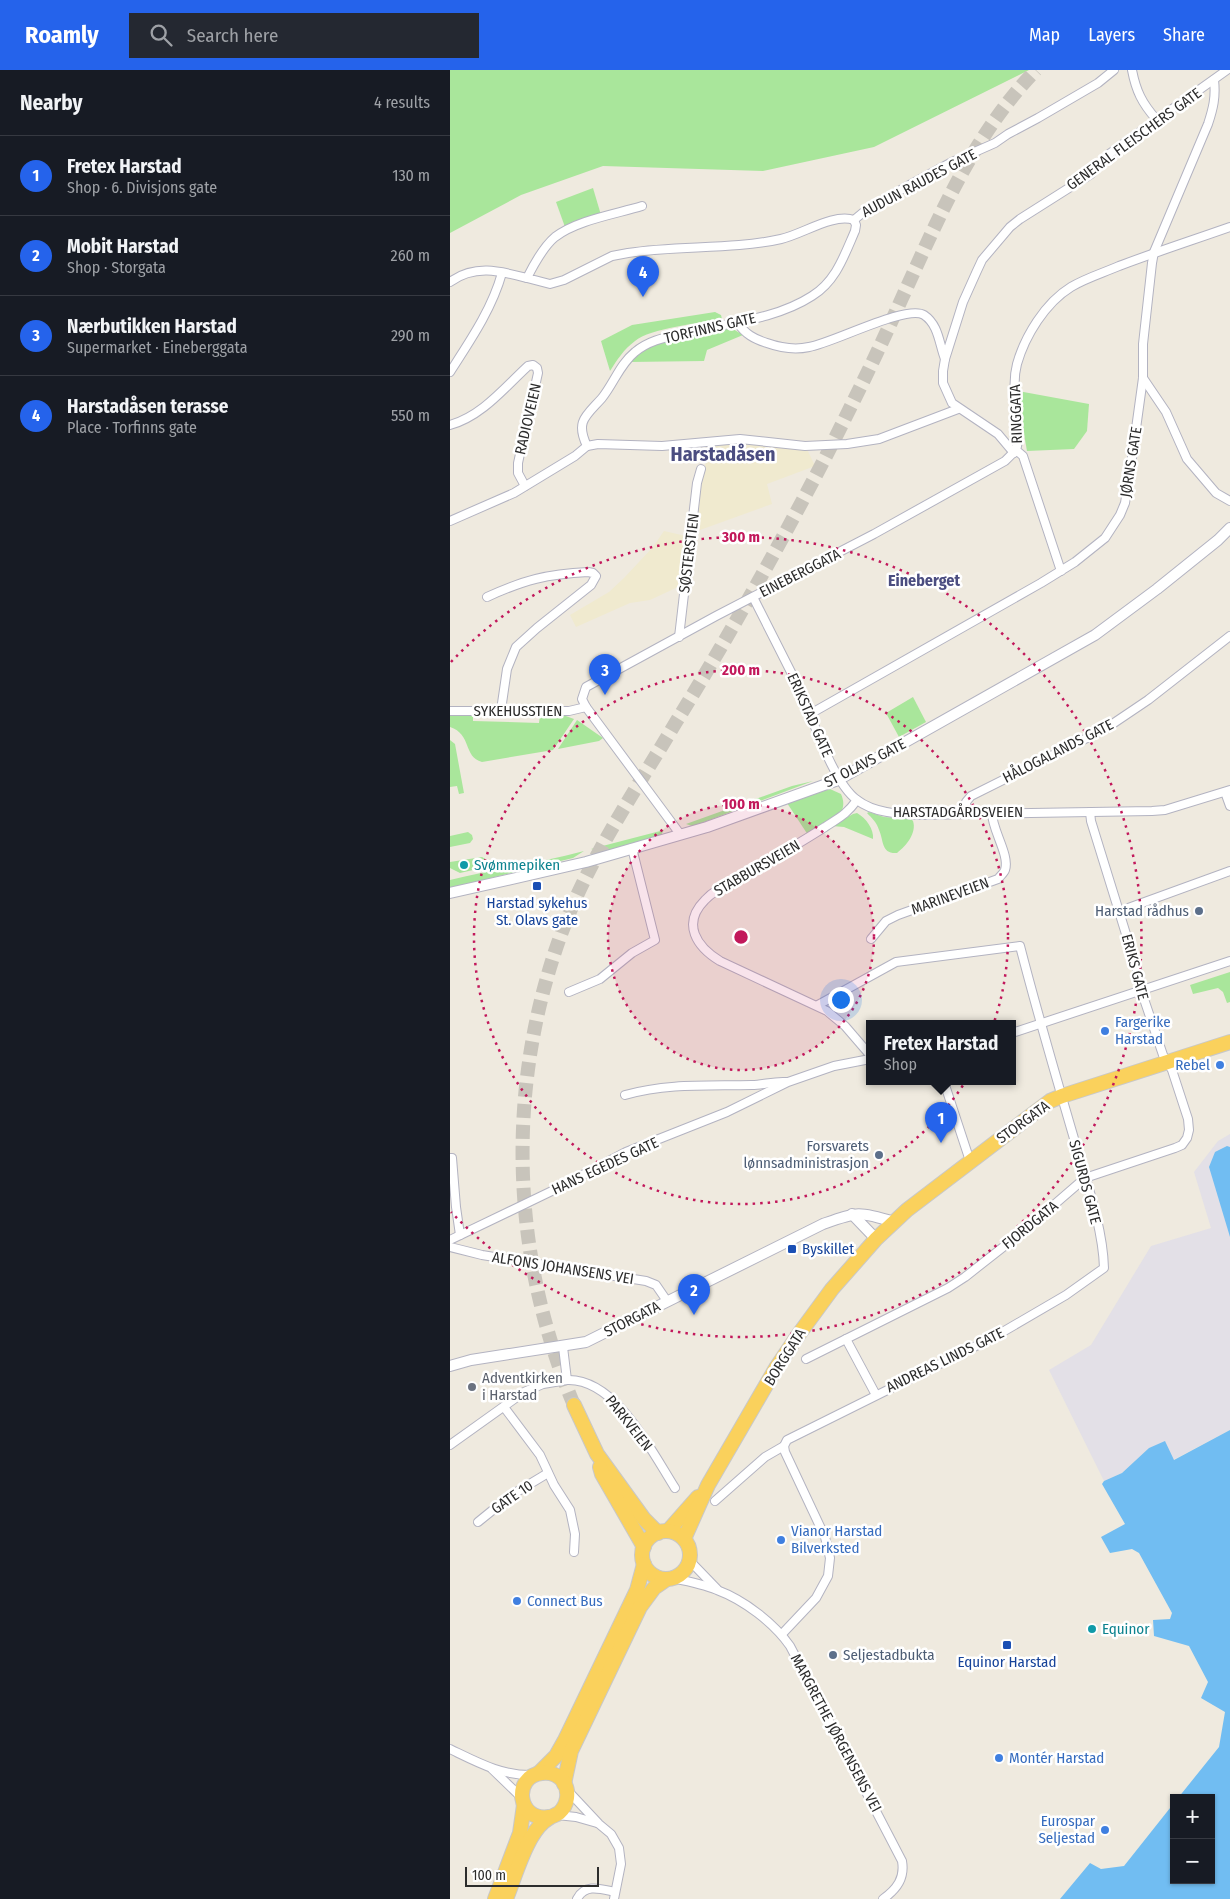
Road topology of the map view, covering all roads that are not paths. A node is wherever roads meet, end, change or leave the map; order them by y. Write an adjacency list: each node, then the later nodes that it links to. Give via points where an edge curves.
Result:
1 (1114, 70): 7 (street, AUDUN RAUDES GATE, via 1098,83 995,143 904,188)
2 (1132, 70): 5 (street, via 1143,104)
3 (1226, 70): 4 (street, GENERAL FLEISCHERS GATE)
4 (1214, 80): 5 (street, GENERAL FLEISCHERS GATE); 9 (street, JØRNS GATE, via 1215,104)
5 (1156, 119): 14 (street, GENERAL FLEISCHERS GATE, via 1109,154 1091,174 1010,227 976,272)
6 (642, 206): 11 (street, via 564,232 546,246)
7 (854, 220): 11 (street, AUDUN RAUDES GATE, via 838,218 784,238 745,245 628,252 550,284); 13 (street, TORFINNS GATE, via 855,231 843,259 822,288 790,307)
8 (1230, 227): 9 (street, RINGGATA)
9 (1154, 252): 16 (street, JØRNS GATE); 20 (street, RINGGATA, via 1069,288 1041,316 1024,346 1014,376 1018,435)
10 (502, 272): 11 (street); 12 (street, via 485,269); 15 (street, via 499,286 480,326)
11 (527, 278)
12 (450, 282)
13 (737, 322): 14 (street, via 759,341 800,348 817,345 896,316 920,313 934,326); 19 (street, TORFINNS GATE, via 666,337 635,352 585,416 581,428)
14 (945, 359): 17 (street, GENERAL FLEISCHERS GATE, via 943,383)
15 (450, 372)
16 (1143, 378): 23 (street, via 1166,412 1187,460 1216,493); 26 (street, JØRNS GATE, via 1125,503 1120,515 1105,538)
17 (958, 409): 19 (street, via 879,439 847,444 815,446 740,439 662,446); 20 (street, GENERAL FLEISCHERS GATE, via 998,434)
18 (450, 425): 22 (street, RADIOVEIEN, via 487,405 528,366 537,368 518,463 518,473)
19 (587, 446): 22 (street)
20 (1015, 452): 26 (street, RINGGATA, via 1023,456); 27 (street, EINEBERGGATA, via 1005,461 874,534)
21 (700, 469): 30 (street, SØSTERSTIEN)
22 (525, 486): 24 (street, via 504,499)
23 (1230, 501)
24 (450, 521)
25 (1230, 528): 35 (street, ST OLAVS GATE, via 1095,635)
26 (1060, 571): 34 (street, JØRNS GATE)
27 (753, 597): 30 (street, EINEBERGGATA); 34 (street, ERIKSTAD GATE)
28 (487, 598): 32 (street, via 545,576 588,572 596,576 591,585 513,651 506,669)
29 (1230, 636): 40 (street, HÅLOGALANDS GATE, via 1105,729 971,796 966,802)
30 (678, 637): 31 (street, EINEBERGGATA, via 591,682 583,692)
31 (586, 707): 32 (street, SYKEHUSSTIEN, via 569,711); 42 (street)
32 (501, 710): 33 (street, SYKEHUSSTIEN)
33 (450, 711)
34 (810, 714): 35 (street, ERIKSTAD GATE)
35 (838, 780): 37 (street, HARSTADGÅRDSVEIEN); 42 (street, ST OLAVS GATE)
36 (1227, 791): 38 (street); 39 (street, HARSTADGÅRDSVEIEN, via 1165,810)
37 (857, 800): 40 (street, HARSTADGÅRDSVEIEN, via 893,813); 51 (street, STABBURSVEIEN, via 848,813 792,849 715,890 696,912 694,928 698,943 707,953)
38 (1230, 806)
39 (1090, 812): 41 (street, HARSTADGÅRDSVEIEN); 46 (street, ERIKS GATE)
40 (966, 813): 41 (street, HARSTADGÅRDSVEIEN)
41 (992, 813): 47 (street, MARINEVEIEN, via 992,823 1006,858 1005,870 998,879 898,915 886,921)
42 (680, 834): 43 (street, ST OLAVS GATE)
43 (632, 848): 45 (street, ST OLAVS GATE, via 586,862); 50 (street, via 655,940 632,952 600,979)
44 (1230, 871): 46 (street)
45 (450, 893)
46 (1120, 911): 49 (street, ERIKS GATE)
47 (871, 939)
48 (1230, 961): 49 (street)
49 (1143, 990): 52 (street); 57 (street, ERIKS GATE)
50 (569, 992)
51 (818, 1005): 52 (street, SIGURDS GATE, via 896,962 1020,946); 55 (street, via 845,1026)
52 (1040, 1025): 53 (street); 61 (street, SIGURDS GATE)
53 (1016, 1032)
54 (1230, 1042): 57 (highway, STORGATA)
55 (866, 1052)
56 (866, 1058): 58 (street, HANS EGEDES GATE)
57 (1167, 1062): 61 (highway, STORGATA); 64 (street, FJORDGATA, via 1188,1119 1187,1138 1175,1148)
58 (788, 1082): 60 (street, HANS EGEDES GATE, via 691,1084 643,1090); 67 (street, HANS EGEDES GATE, via 727,1112 626,1152)
59 (945, 1085): 63 (street)
60 (625, 1096)
61 (1062, 1096): 63 (highway, STORGATA, via 1050,1101); 64 (street, SIGURDS GATE)
62 (451, 1158): 67 (street)
63 (970, 1161): 66 (highway, STORGATA)
64 (1085, 1178): 71 (street, SIGURDS GATE, via 1103,1251); 73 (street, FJORDGATA, via 965,1277)
65 (852, 1214): 66 (street, STORGATA, via 864,1213); 68 (street); 72 (street, STORGATA, via 823,1224)
66 (894, 1222): 68 (highway, STORGATA)
67 (460, 1235): 69 (street, HANS EGEDES GATE)
68 (876, 1239): 85 (highway, BORGGATA, via 802,1328)
69 (450, 1240)
70 (450, 1247): 72 (street, ALFONS JOHANSENS VEI, via 646,1281 656,1286)
71 (1104, 1268): 78 (street, ANDREAS LINDS GATE, via 1066,1295 994,1337)
72 (667, 1301): 74 (street, STORGATA, via 595,1338)
73 (846, 1339): 75 (street, FJORDGATA); 78 (street)
74 (562, 1347): 76 (street, STORGATA); 77 (street)
75 (806, 1359)
76 (450, 1366)
77 (567, 1380): 80 (street, via 535,1387); 86 (street, PARKVEIEN, via 594,1386 608,1394 644,1440)
78 (876, 1395): 82 (street, ANDREAS LINDS GATE, via 793,1437)
79 (574, 1405): 83 (highway)
80 (504, 1406): 81 (street); 84 (street, via 540,1455)
81 (450, 1445)
82 (784, 1446): 87 (street, ANDREAS LINDS GATE, via 765,1457); 97 (street, via 825,1537 830,1558 828,1576 816,1598)
83 (597, 1454): 89 (highway, via 644,1519); 91 (highway, via 602,1474)
84 (548, 1473): 88 (street, GATE 10, via 510,1496); 92 (street, via 570,1510 575,1534)
85 (708, 1485): 89 (highway, BORGGATA); 90 (highway, BORGGATA)
86 (675, 1488)
87 (715, 1501)
88 (478, 1522)
89 (663, 1532): 90 (highway); 91 (highway, via 649,1538)
90 (684, 1539): 93 (highway, via 689,1549)
91 (644, 1547): 94 (highway)
92 (574, 1552)
93 (689, 1560): 95 (highway, via 685,1570); 96 (street, MARGRETHE JØRGENSENS VEI)
94 (644, 1564): 95 (highway, via 654,1575); 100 (highway, via 637,1590 565,1740 556,1756)
95 (669, 1578): 96 (street, MARGRETHE JØRGENSENS VEI); 101 (highway, via 654,1588 640,1607 571,1751)
96 (718, 1590): 97 (street, MARGRETHE JØRGENSENS VEI, via 754,1611)
97 (782, 1634): 109 (street, MARGRETHE JØRGENSENS VEI, via 902,1861 904,1869 900,1883)
98 (450, 1749): 99 (street)
99 (492, 1769): 100 (street); 102 (street)
100 (537, 1774): 101 (highway, via 554,1775); 102 (highway, via 524,1785)
101 (565, 1787): 103 (highway, via 565,1806); 104 (street)
102 (523, 1801): 103 (highway, via 535,1816); 106 (highway, via 520,1833)
103 (552, 1816): 104 (street, via 576,1817); 107 (highway, via 532,1836)
104 (599, 1824): 105 (street, via 611,1834 620,1852)
105 (615, 1896): 108 (street, via 587,1889)
106 (494, 1899)
107 (506, 1899)
108 (577, 1899)
109 (884, 1899)

